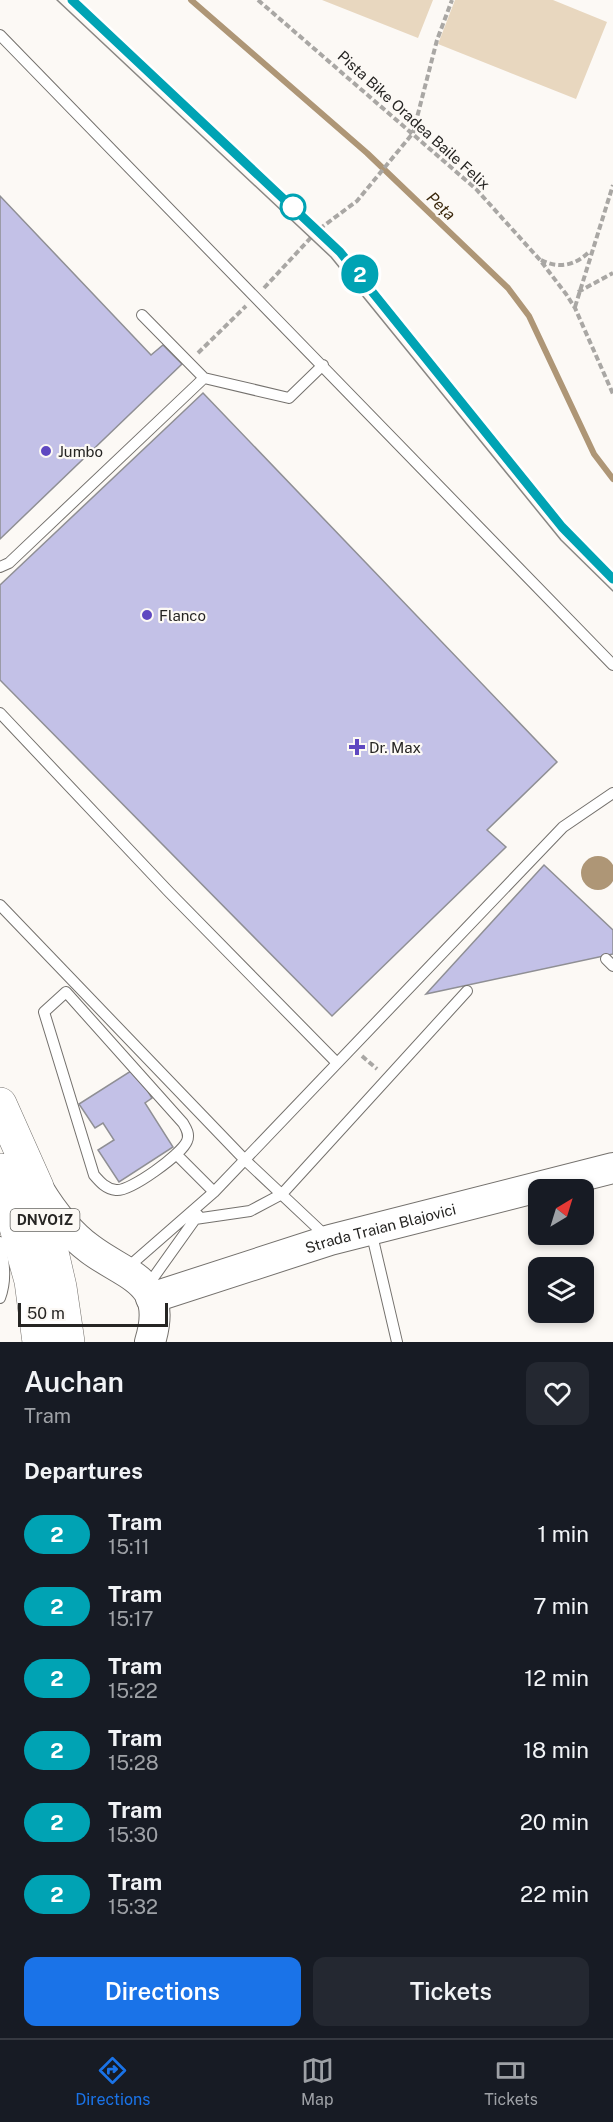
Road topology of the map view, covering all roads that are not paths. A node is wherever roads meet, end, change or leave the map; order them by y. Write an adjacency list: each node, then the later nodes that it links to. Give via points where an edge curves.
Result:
1 (0, 35): 3 (lane)
2 (142, 315): 4 (lane)
3 (323, 365): 4 (lane, via 289,398); 6 (lane)
4 (204, 378): 5 (lane, via 9,563)
5 (0, 567)
6 (613, 665)
7 (0, 713): 13 (lane)
8 (613, 794): 13 (lane, via 563,827)
9 (0, 905): 10 (lane)
10 (75, 983): 12 (lane); 16 (lane)
11 (467, 990): 21 (lane)
12 (66, 992): 15 (lane, via 183,1123 188,1140); 15 (lane, via 44,1012 94,1175 102,1185 117,1190 131,1188)
13 (338, 1063): 16 (lane)
14 (0, 1104): 19 (highway, DNVO1Z)
15 (176, 1154): 20 (lane)
16 (245, 1160): 20 (lane); 21 (lane)
17 (613, 1168): 23 (street, Strada Traian Blajovici)
18 (0, 1170): 28 (highway, DNVO1Z, via 31,1281)
19 (37, 1187): 26 (street, via 72,1234); 29 (highway, DNVO1Z)
20 (214, 1192): 22 (lane); 26 (lane)
21 (282, 1194): 22 (lane, via 250,1211); 24 (lane)
22 (195, 1219): 26 (lane)
23 (370, 1229): 24 (street, Strada Traian Blajovici); 31 (lane)
24 (330, 1240): 26 (street, Strada Traian Blajovici)
25 (0, 1242): 27 (lane, via 4,1264)
26 (141, 1285): 30 (street, via 154,1316)
27 (0, 1298)
28 (39, 1342)
29 (68, 1342)
30 (150, 1342)
31 (397, 1342)

